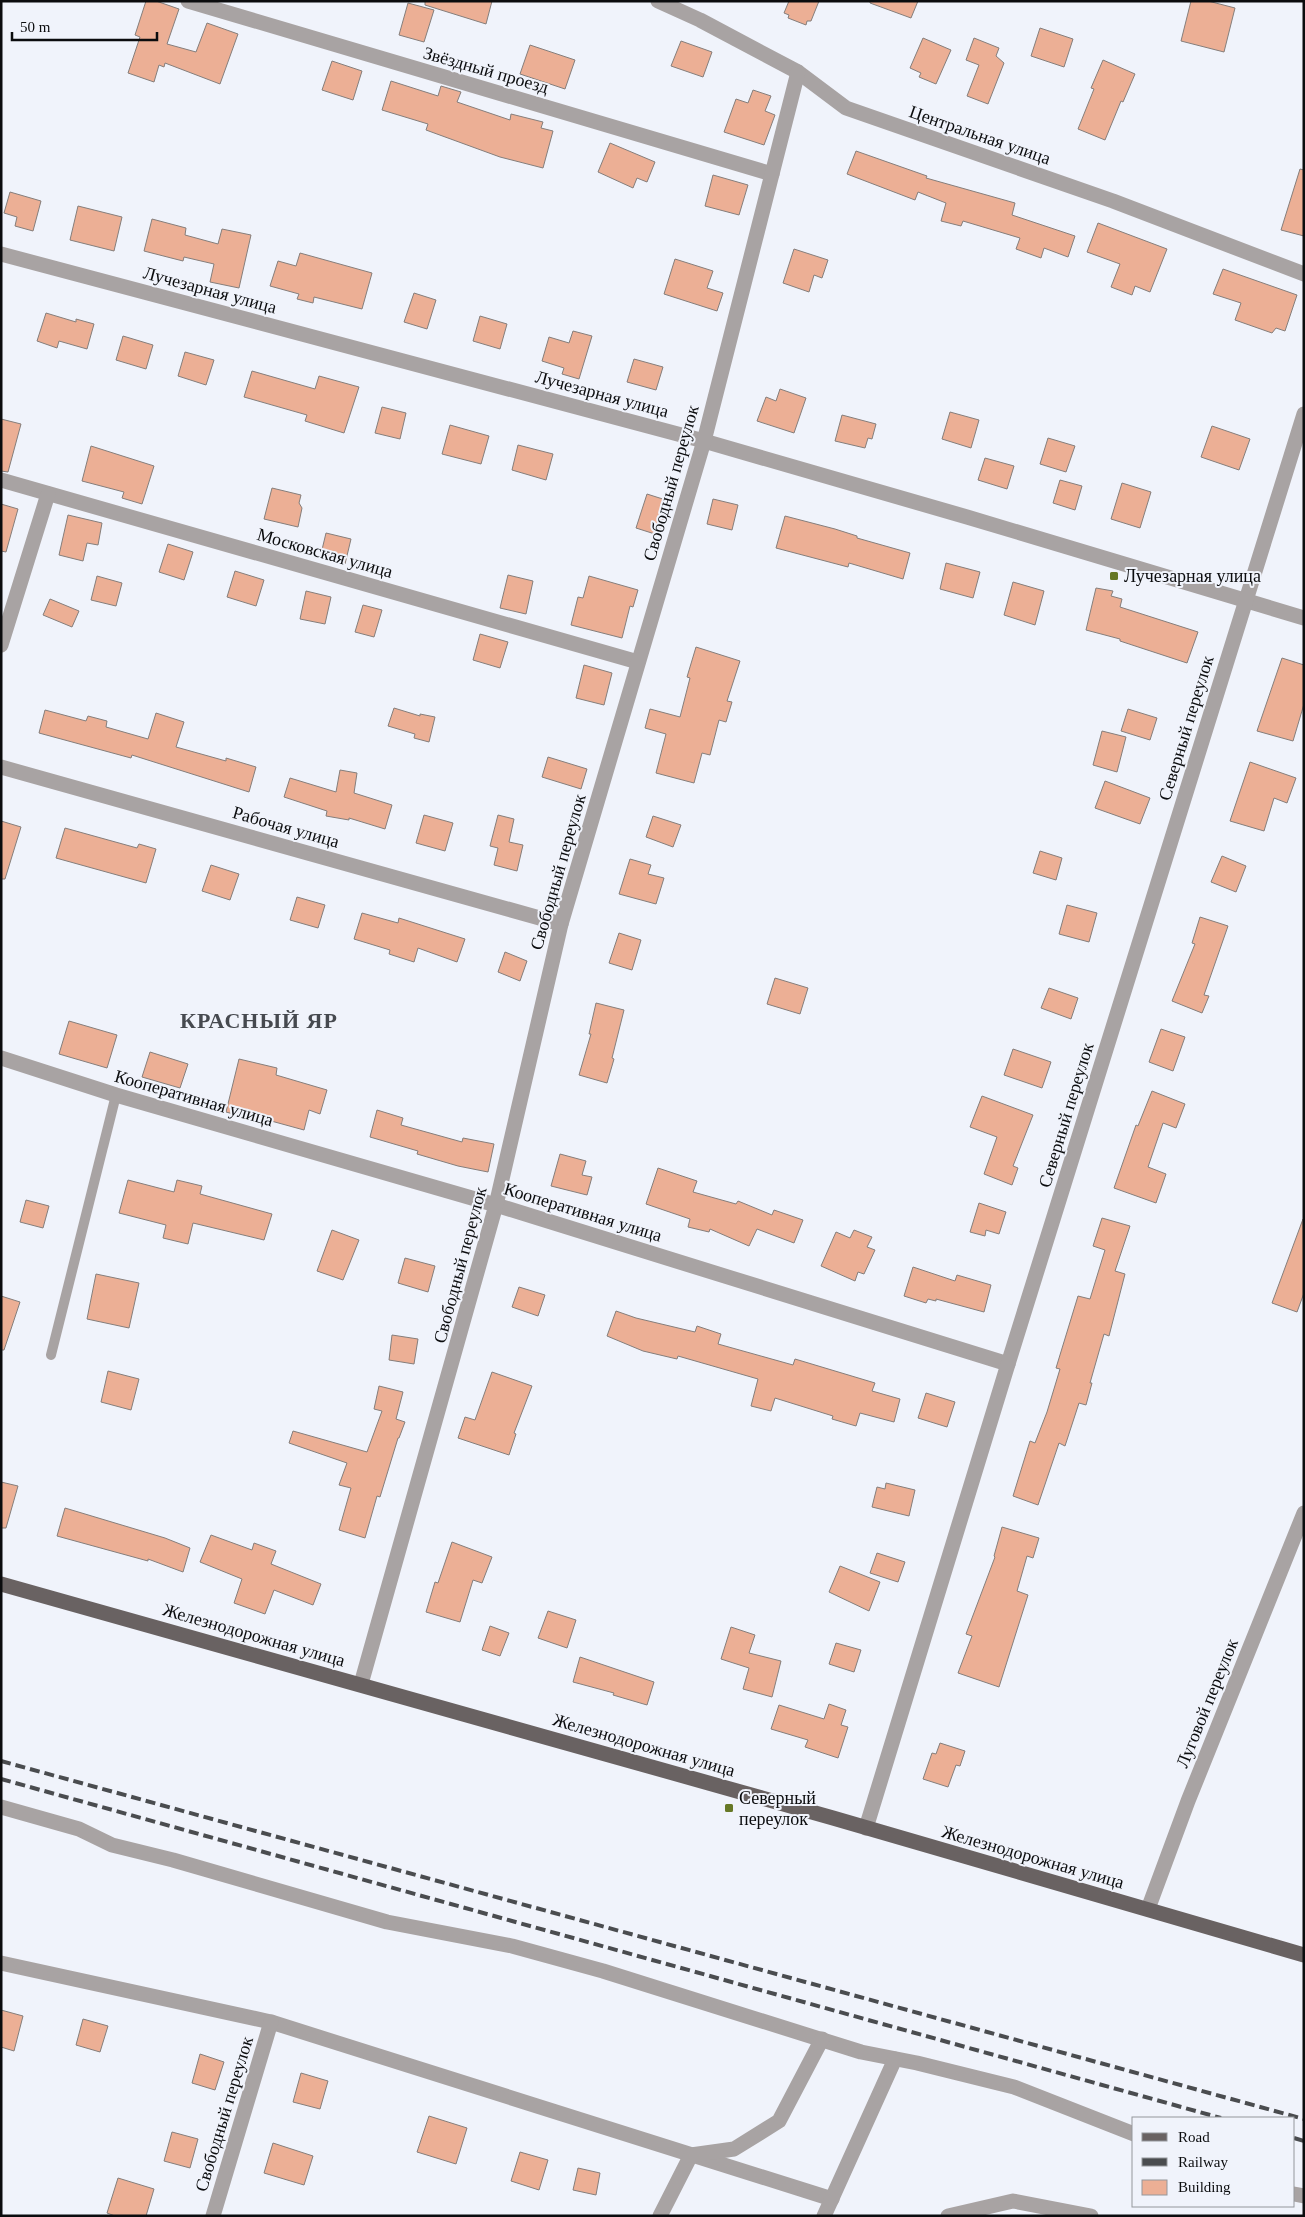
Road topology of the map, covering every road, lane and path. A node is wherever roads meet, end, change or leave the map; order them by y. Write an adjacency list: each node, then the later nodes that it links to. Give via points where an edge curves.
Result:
1 (188, 1): 4 (street, Звёздный проезд)
2 (658, 1): 3 (street, Центральная улица)
3 (798, 72): 4 (street, Свободный переулок); 6 (street, Центральная улица, via 846,108 1113,200)
4 (772, 174): 8 (street, Свободный переулок)
5 (1, 254): 8 (street, Лучезарная улица)
6 (1304, 274)
7 (1304, 414): 11 (street, Северный переулок)
8 (704, 441): 11 (street, Лучезарная улица); 14 (street, Свободный переулок)
9 (1, 480): 10 (street, Московская улица)
10 (48, 494): 13 (street); 14 (street, Московская улица)
11 (1245, 602): 12 (street, Лучезарная улица); 21 (street, Северный переулок)
12 (1304, 618)
13 (1, 645)
14 (638, 662): 16 (street, Свободный переулок)
15 (1, 767): 16 (street, Рабочая улица)
16 (561, 924): 19 (street, Свободный переулок)
17 (1, 1058): 18 (street, Кооперативная улица)
18 (116, 1095): 19 (street, Кооперативная улица); 20 (lane)
19 (496, 1205): 21 (street, Кооперативная улица); 24 (street, Свободный переулок)
20 (51, 1355)
21 (1008, 1364): 26 (street, Северный переулок)
22 (1304, 1513): 27 (street, Луговой переулок)
23 (1, 1584): 24 (main road, Железнодорожная улица)
24 (361, 1684): 26 (main road, Железнодорожная улица)
25 (1, 1807): 31 (street, via 79,1829 112,1845 387,1922 521,1948)
26 (866, 1828): 27 (main road, Железнодорожная улица)
27 (1148, 1909): 28 (main road, Железнодорожная улица)
28 (1304, 1955)
29 (1, 1963): 30 (street)
30 (271, 2022): 34 (street); 36 (street, Свободный переулок)
31 (822, 2039): 32 (street); 34 (street, via 780,2122 734,2149)
32 (895, 2059): 33 (street, via 1014,2087); 35 (street)
33 (1132, 2133)
34 (691, 2155): 35 (street); 37 (street)
35 (832, 2199): 38 (street)
36 (212, 2216)
37 (660, 2216)
38 (824, 2216)
39 (948, 2216): 40 (street, via 1012,2201)
40 (1091, 2216)

